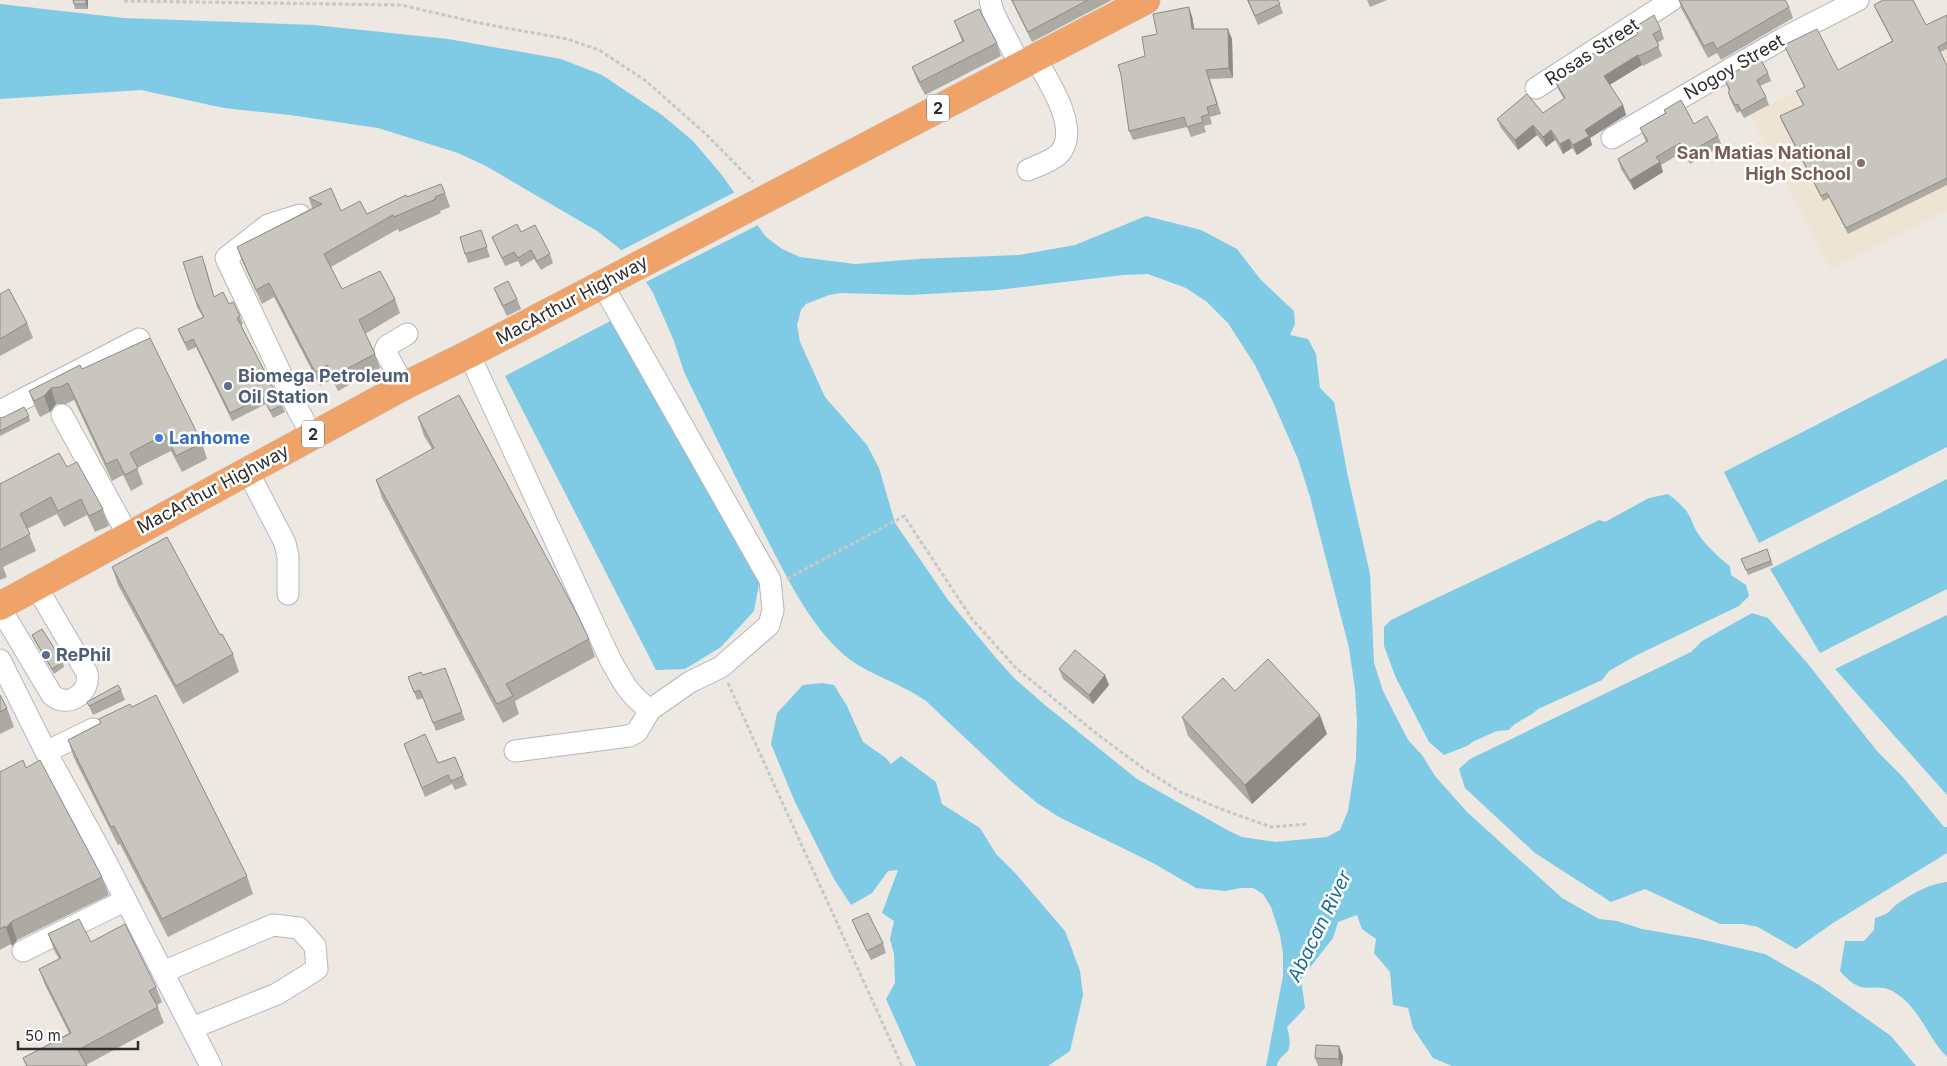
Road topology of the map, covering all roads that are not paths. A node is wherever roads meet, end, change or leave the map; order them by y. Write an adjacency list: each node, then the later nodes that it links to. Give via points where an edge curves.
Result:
1 (990, 0): 5 (street, via 993,12)
2 (1146, 0): 5 (highway, MacArthur Highway / 2)
3 (1672, 0): 6 (street, Rosas Street)
4 (1858, 0): 7 (street, Nogoy Street)
5 (1028, 61): 8 (street, via 1059,102 1066,126 1064,147 1058,156); 10 (highway, MacArthur Highway / 2)
6 (1536, 88)
7 (1612, 138)
8 (1028, 170)
9 (300, 215): 17 (street, via 268,225 226,258)
10 (602, 284): 13 (highway, MacArthur Highway / 2); 24 (street, via 770,580 774,610 769,624 721,667 690,682)
11 (407, 334): 14 (street, via 385,350)
12 (139, 339): 15 (street)
13 (469, 354): 14 (highway, MacArthur Highway / 2); 24 (street, via 610,659 627,689)
14 (404, 386): 17 (highway, MacArthur Highway / 2)
15 (0, 411)
16 (62, 415): 19 (street)
17 (312, 435): 18 (highway, MacArthur Highway / 2)
18 (248, 470): 19 (highway, MacArthur Highway / 2); 21 (street, via 285,543)
19 (128, 535): 20 (highway, MacArthur Highway / 2)
20 (36, 586): 22 (highway, MacArthur Highway / 2); 22 (street, via 87,673 85,689 74,698 64,701 52,695)
21 (288, 594)
22 (0, 607)
23 (0, 660): 27 (street)
24 (650, 710): 26 (street, via 637,732 629,736)
25 (113, 720): 27 (street)
26 (515, 751)
27 (46, 752): 28 (street)
28 (124, 900): 29 (street); 30 (street)
29 (23, 952)
30 (163, 972): 31 (street); 31 (street, via 273,925 299,928 316,946 317,969 277,994)
31 (192, 1028): 32 (street)
32 (211, 1066)

